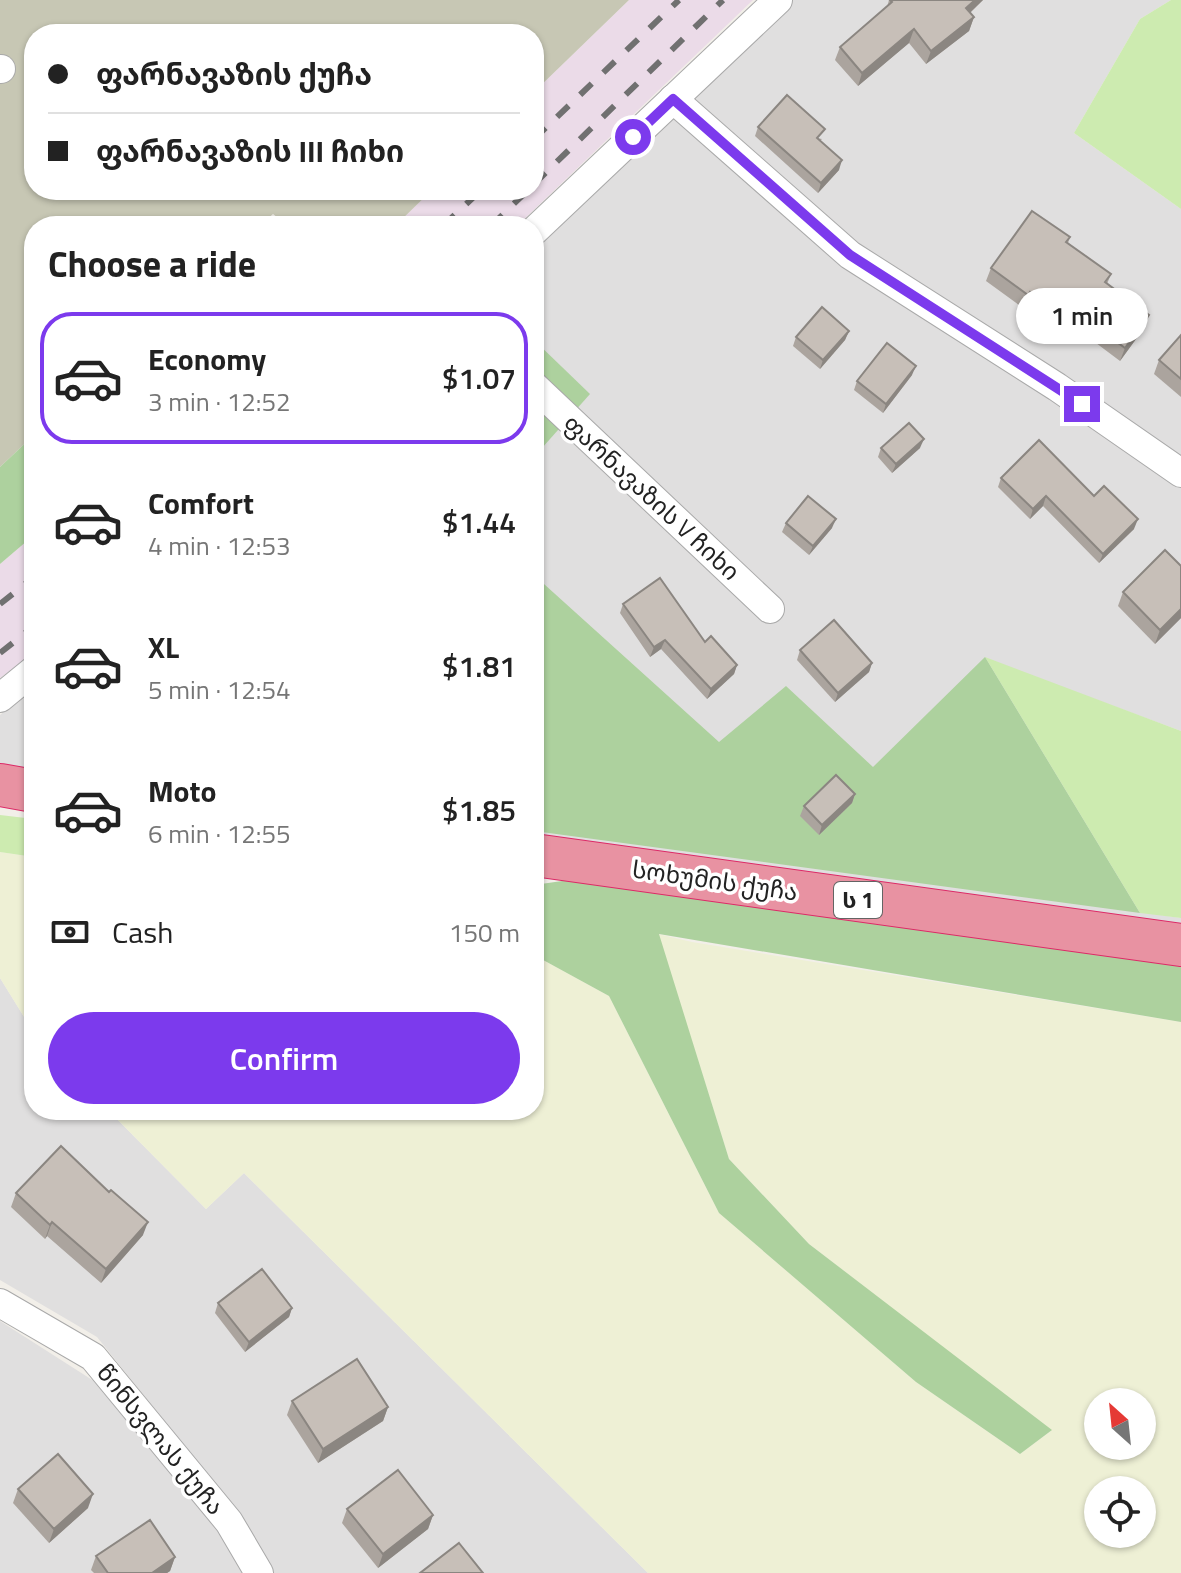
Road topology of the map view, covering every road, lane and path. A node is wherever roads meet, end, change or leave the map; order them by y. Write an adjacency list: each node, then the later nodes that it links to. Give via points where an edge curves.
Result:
1 (778, 0): 2 (street)
2 (673, 99): 3 (street); 5 (street, via 850,255)
3 (544, 222)
4 (544, 395): 6 (street, ფარნავაზის V ჩიხი)
5 (1181, 473)
6 (770, 609)
7 (24, 678): 8 (street)
8 (0, 698)
9 (0, 785): 10 (highway)
10 (24, 789)
11 (544, 856): 12 (highway, სოხუმის ქუჩა / ს 1)
12 (1181, 945)
13 (0, 1303): 14 (street, წინსვლას ქუჩა, via 93,1357 229,1522)
14 (259, 1573)

